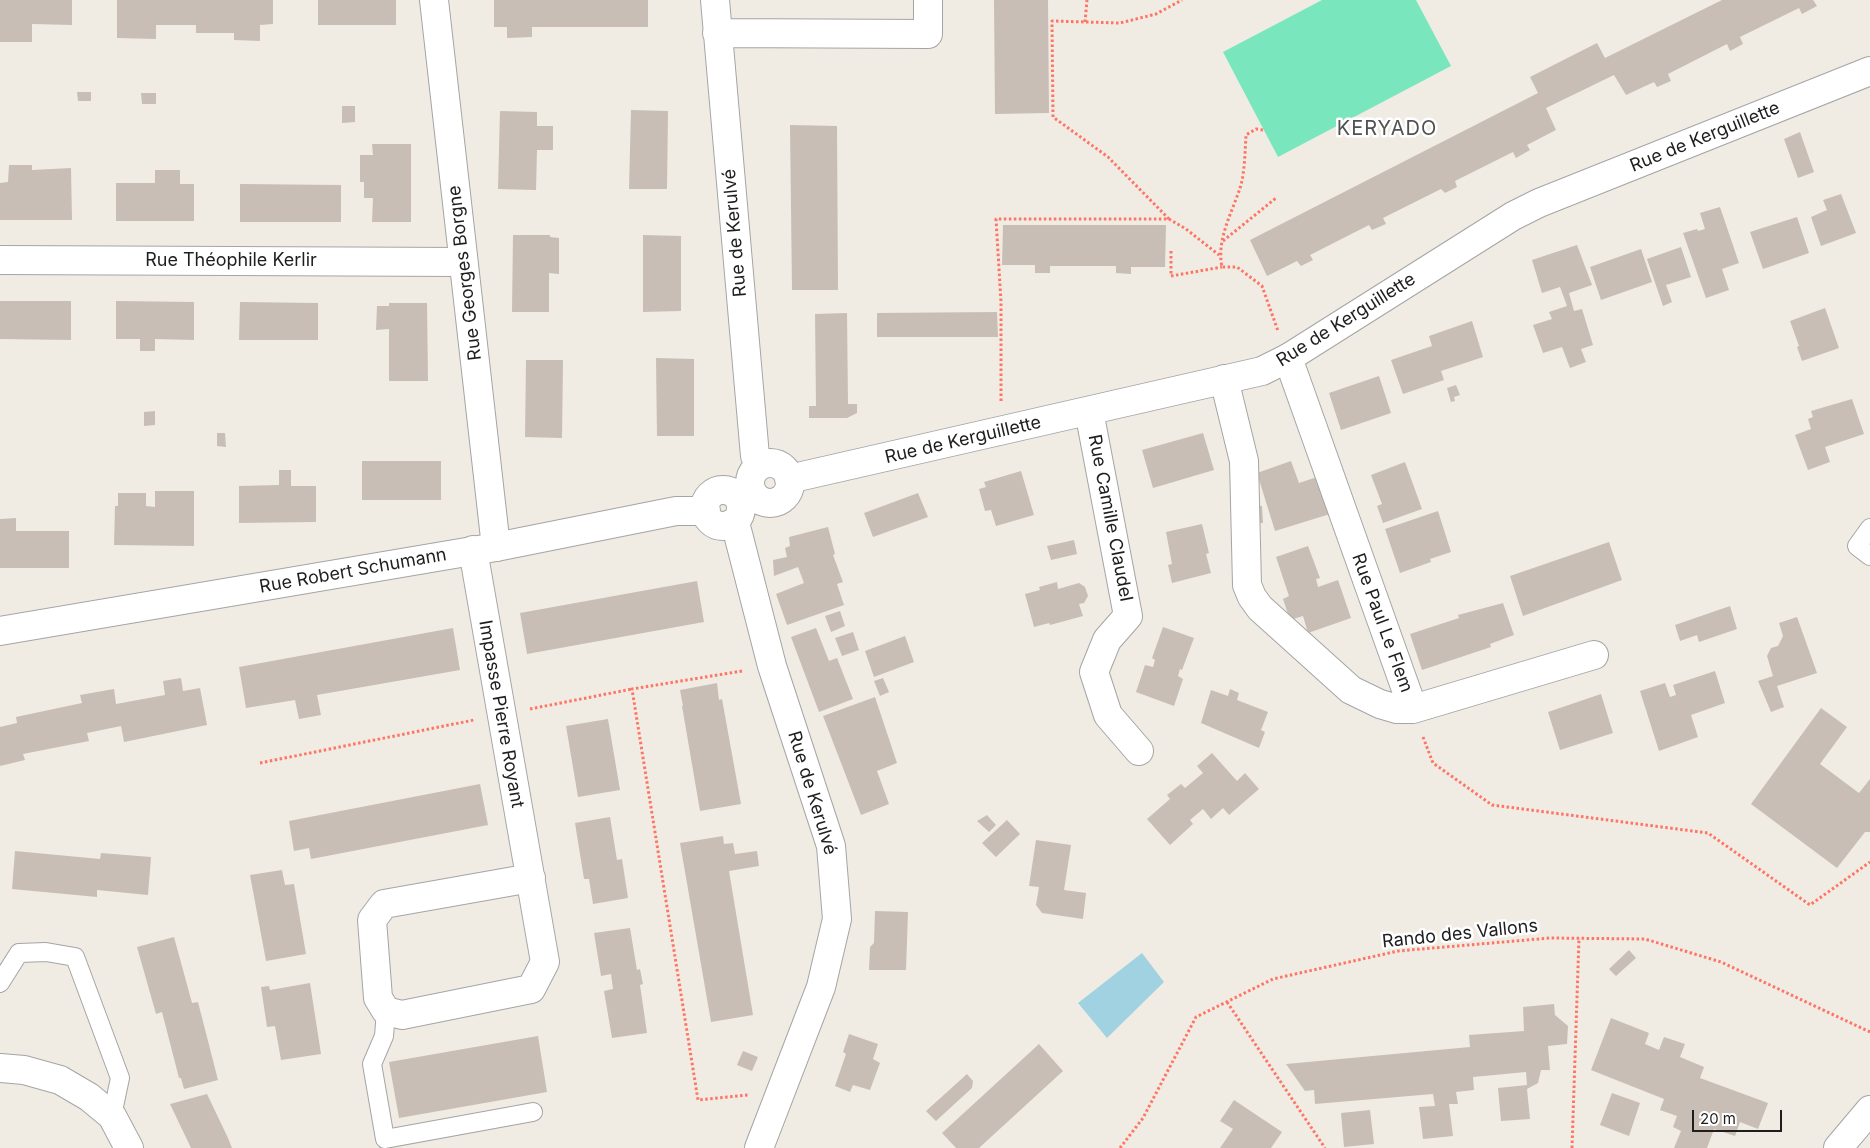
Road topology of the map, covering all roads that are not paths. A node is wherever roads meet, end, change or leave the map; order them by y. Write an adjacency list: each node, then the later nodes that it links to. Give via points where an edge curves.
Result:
1 (434, 0): 7 (street, Rue Georges Borgne)
2 (715, 0): 4 (street, Rue de Kerulvé)
3 (928, 0): 4 (street, via 928,34)
4 (717, 33): 12 (street, Rue de Kerulvé, via 755,456)
5 (1870, 71): 8 (street, Rue de Kerguillette, via 1512,216)
6 (0, 260): 7 (street, Rue Théophile Kerlir)
7 (463, 262): 14 (street, Rue Georges Borgne, via 493,515)
8 (1288, 358): 9 (street, Rue de Kerguillette, via 1262,371); 18 (street, Rue Paul Le Flem)
9 (1224, 379): 10 (street, Rue de Kerguillette); 18 (street, via 1244,461 1247,585 1252,597 1260,608 1351,690 1380,704)
10 (1089, 411): 11 (street, Rue de Kerguillette); 19 (street, Rue Camille Claudel, via 1128,616 1107,640 1094,672 1108,715)
11 (789, 479): 12 (street, via 778,464 772,463); 12 (street, via 789,486 779,500 767,503 756,497 750,487)
12 (743, 494): 14 (street, Rue Robert Schumann, via 726,490 715,492 707,500 706,511 676,511); 28 (street, Rue de Kerulvé, via 736,530 772,666 832,846 837,919 821,987)
13 (1870, 528): 15 (lane, via 1857,546)
14 (484, 549): 16 (street, Rue Robert Schumann); 20 (street, Impasse Pierre Royant, via 500,715)
15 (1870, 556)
16 (0, 631)
17 (1594, 654): 18 (street, Rue Paul Le Flem)
18 (1413, 709)
19 (1139, 751)
20 (531, 878): 22 (street, via 384,904 372,920 378,998); 22 (street, Impasse Pierre Royant, via 545,962 531,989 402,1015)
21 (0, 983): 26 (lane, via 19,953 46,952 75,957 120,1078)
22 (386, 1011): 25 (lane, via 384,1036 372,1064 385,1139)
23 (0, 1068): 26 (street, via 24,1070 60,1080 89,1097)
24 (1870, 1110): 29 (street)
25 (533, 1112)
26 (112, 1116): 27 (street)
27 (129, 1148)
28 (760, 1148)
29 (1838, 1148)

